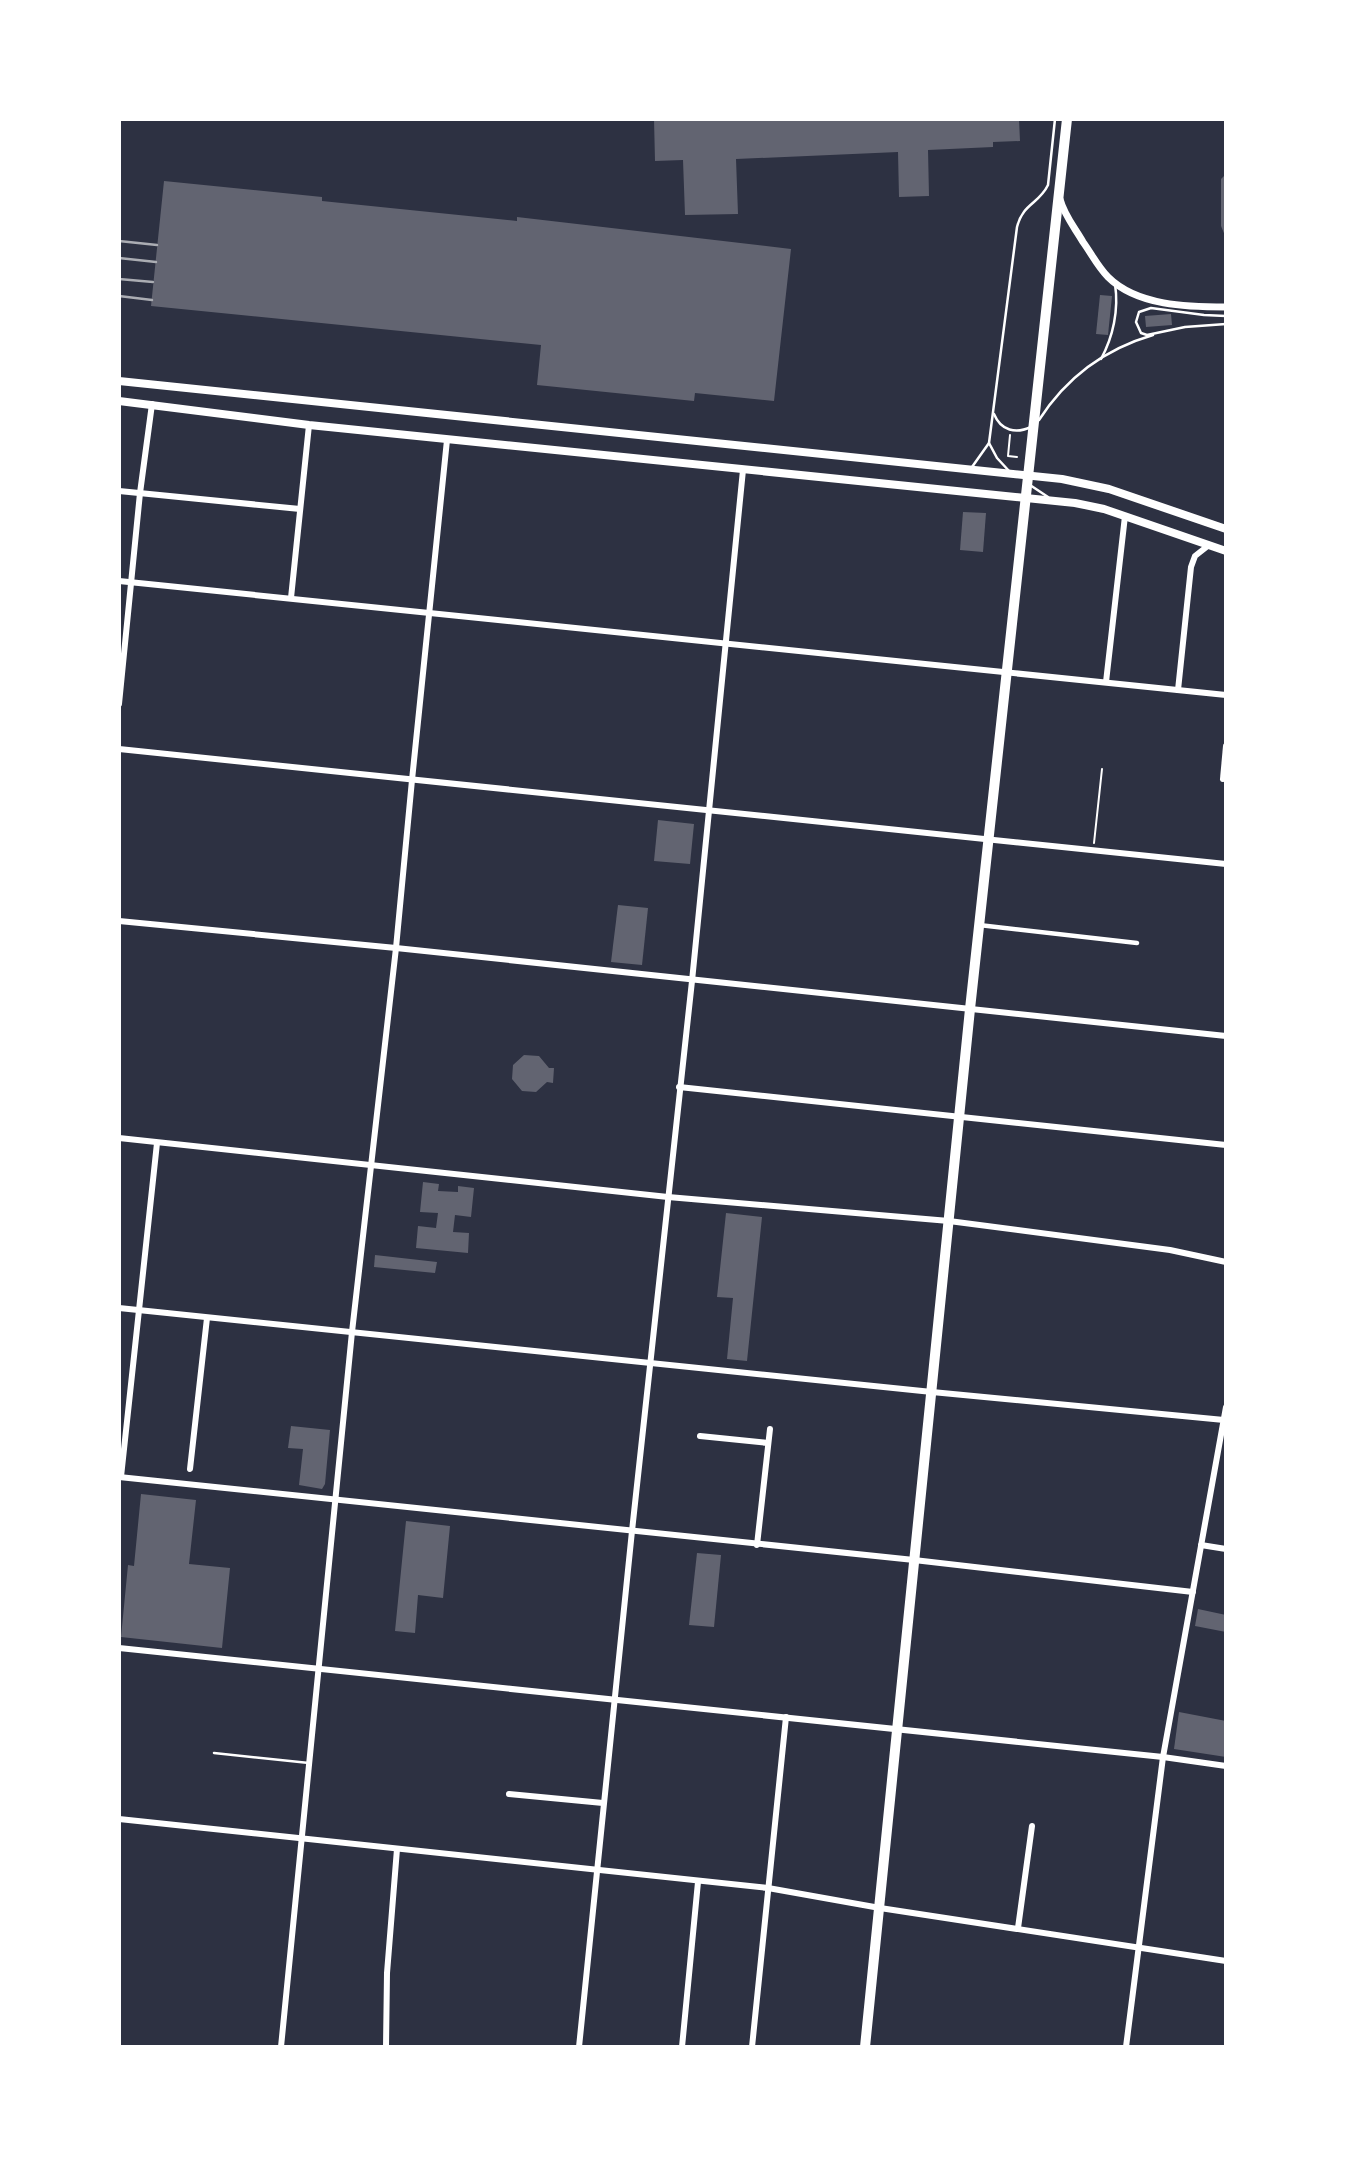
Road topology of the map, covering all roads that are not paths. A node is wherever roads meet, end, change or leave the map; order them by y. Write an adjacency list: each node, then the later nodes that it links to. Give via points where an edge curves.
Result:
1 (1055, 119): 13 (lane, via 1048,185 1024,210 1017,227)
2 (1067, 119): 3 (main road)
3 (1058, 195): 4 (street, via 1066,215); 15 (main road)
4 (1114, 282): 5 (street, via 1166,304); 9 (lane, via 1112,336)
5 (1226, 307)
6 (1226, 316): 8 (lane, via 1144,309 1136,316 1137,328)
7 (1226, 324): 8 (lane)
8 (1153, 335): 9 (lane)
9 (1101, 359): 15 (lane, via 1065,386)
10 (119, 381): 18 (main road)
11 (119, 403): 12 (main road)
12 (152, 404): 14 (main road); 23 (street)
13 (993, 411): 15 (lane, via 1006,429 1020,431); 17 (lane)
14 (309, 425): 16 (main road); 26 (street)
15 (1032, 426): 21 (main road)
16 (447, 440): 19 (main road); 34 (street)
17 (989, 443): 18 (lane); 20 (lane)
18 (970, 469): 20 (main road)
19 (743, 470): 24 (main road); 35 (street)
20 (1012, 473): 21 (main road)
21 (1027, 479): 24 (main road); 25 (lane); 28 (main road, via 1083,482)
22 (119, 491): 23 (street)
23 (140, 493): 26 (street); 32 (street)
24 (1025, 498): 25 (main road); 36 (main road)
25 (1056, 501): 27 (main road)
26 (300, 509): 33 (street)
27 (1125, 516): 29 (main road); 37 (street)
28 (1226, 529)
29 (1209, 545): 30 (main road); 38 (street, via 1195,556 1191,567)
30 (1226, 551)
31 (119, 581): 32 (street)
32 (131, 582): 33 (street); 40 (street)
33 (291, 598): 34 (street)
34 (429, 611): 35 (street); 44 (street)
35 (726, 643): 36 (street); 45 (street)
36 (1008, 672): 37 (street); 46 (main road)
37 (1106, 682): 38 (street)
38 (1178, 690): 39 (street)
39 (1226, 695)
40 (119, 704)
41 (1226, 746): 43 (street)
42 (119, 749): 44 (street)
43 (1223, 779)
44 (411, 780): 45 (street); 51 (street)
45 (709, 811): 46 (street); 52 (street)
46 (988, 839): 47 (street); 49 (main road)
47 (1226, 864)
48 (119, 921): 51 (street)
49 (979, 925): 50 (street); 53 (main road)
50 (1138, 943)
51 (396, 948): 52 (street); 60 (street)
52 (692, 981): 53 (street); 55 (street)
53 (970, 1009): 54 (street); 56 (main road)
54 (1226, 1036)
55 (679, 1087): 56 (street); 61 (street)
56 (959, 1116): 59 (street); 62 (main road)
57 (119, 1138): 58 (street)
58 (157, 1143): 60 (street); 65 (street)
59 (1226, 1145)
60 (372, 1164): 61 (street); 67 (street)
61 (668, 1196): 62 (street); 68 (street)
62 (948, 1221): 63 (street, via 1170,1250); 69 (main road)
63 (1226, 1262)
64 (119, 1308): 65 (street)
65 (139, 1311): 66 (street); 76 (street)
66 (207, 1318): 67 (street); 75 (street)
67 (352, 1332): 68 (street); 77 (street)
68 (650, 1362): 69 (street); 78 (street)
69 (932, 1392): 71 (street); 82 (main road)
70 (1226, 1407): 71 (street)
71 (1224, 1420): 80 (street)
72 (770, 1429): 74 (street)
73 (700, 1436): 74 (street)
74 (768, 1443): 79 (street)
75 (190, 1469)
76 (120, 1477): 77 (street)
77 (337, 1500): 78 (street); 85 (street)
78 (632, 1531): 79 (street); 86 (street)
79 (757, 1545): 82 (street)
80 (1201, 1545): 81 (street); 83 (street)
81 (1226, 1549)
82 (914, 1560): 83 (street); 88 (main road)
83 (1193, 1592): 90 (street)
84 (119, 1648): 85 (street)
85 (319, 1669): 86 (street); 91 (street)
86 (614, 1699): 87 (street); 94 (street)
87 (786, 1717): 88 (street); 101 (street)
88 (897, 1730): 90 (street); 102 (main road)
89 (215, 1753): 91 (lane)
90 (1163, 1757): 92 (street); 104 (street)
91 (310, 1763): 97 (street)
92 (1226, 1766)
93 (509, 1794): 94 (street)
94 (603, 1803): 99 (street)
95 (119, 1819): 97 (street)
96 (1032, 1826): 103 (street)
97 (302, 1838): 98 (street); 106 (street)
98 (397, 1849): 99 (street); 107 (street)
99 (597, 1871): 100 (street); 108 (street)
100 (698, 1882): 101 (street); 109 (street)
101 (768, 1888): 102 (street); 110 (street)
102 (880, 1908): 103 (street); 111 (main road)
103 (1018, 1928): 104 (street)
104 (1140, 1948): 105 (street); 112 (street)
105 (1226, 1961)
106 (281, 2047)
107 (386, 2047)
108 (579, 2047)
109 (682, 2047)
110 (752, 2047)
111 (865, 2047)
112 (1126, 2047)

